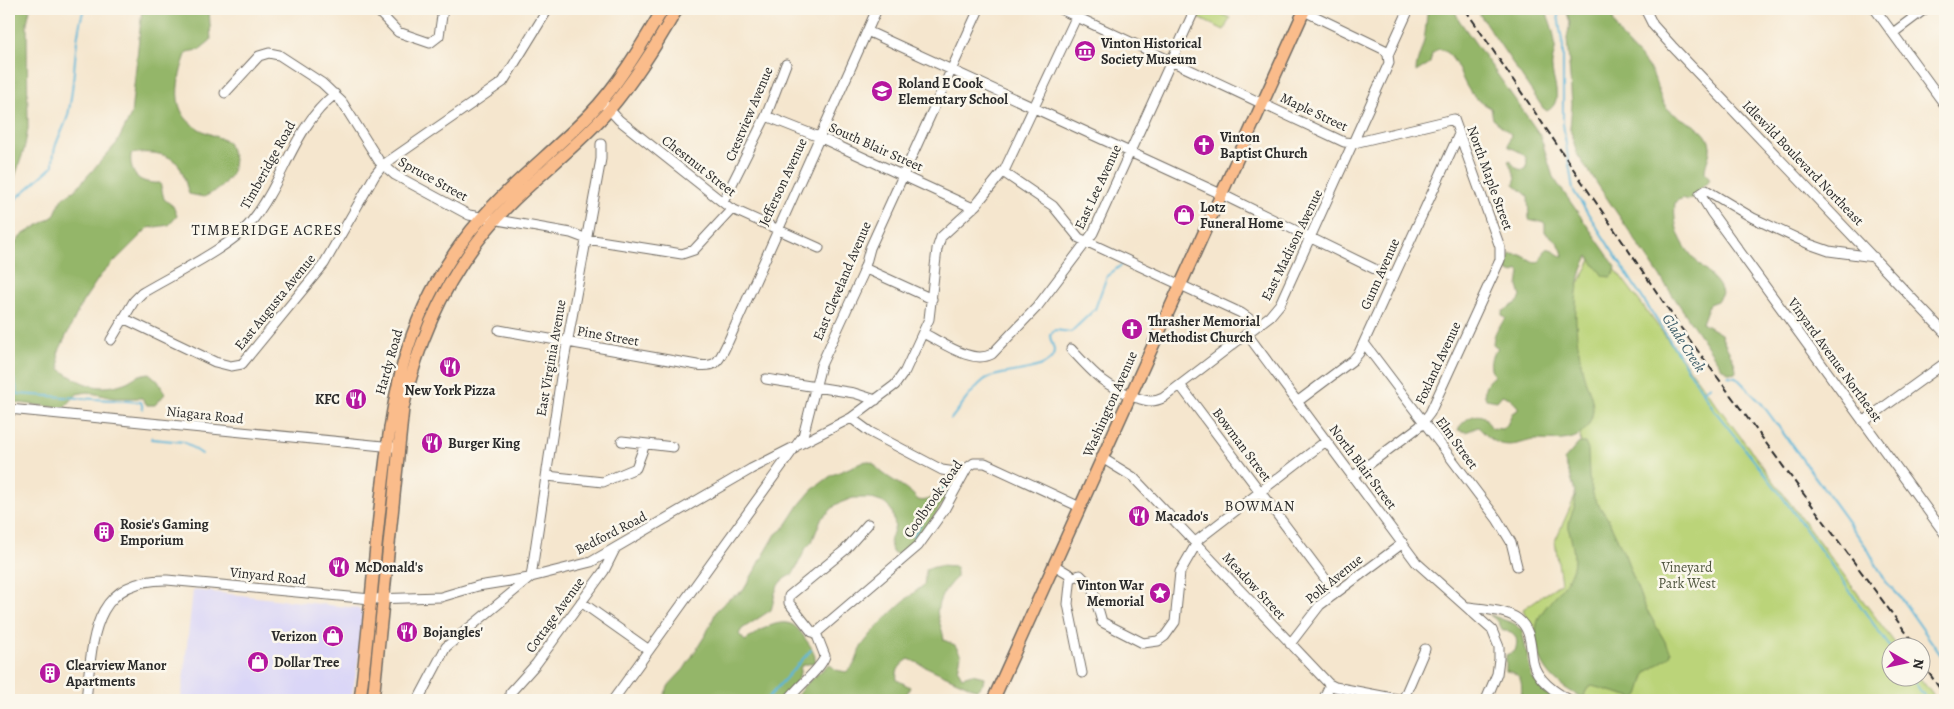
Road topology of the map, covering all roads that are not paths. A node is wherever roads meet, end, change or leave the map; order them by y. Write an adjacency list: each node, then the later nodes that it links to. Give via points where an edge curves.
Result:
1 (376, 9): 2 (street, via 398,32 430,42 437,40)
2 (443, 9)
3 (548, 9): 35 (street, East Augusta Avenue, via 503,82)
4 (663, 9): 24 (main road, via 634,59)
5 (677, 9): 28 (main road, via 638,73)
6 (877, 9): 16 (street, Jefferson Avenue)
7 (978, 9): 21 (street, East Cleveland Avenue)
8 (1060, 9): 15 (street, Maple Street)
9 (1195, 9): 19 (street, East Lee Avenue)
10 (1409, 9): 18 (street, East Madison Avenue)
11 (1645, 9): 49 (street, Idlewild Boulevard Northeast, via 1658,32)
12 (1875, 9): 17 (street)
13 (1925, 9): 17 (street)
14 (1302, 10): 18 (street, via 1385,50); 25 (main road, Washington Avenue)
15 (1079, 12): 19 (street, Maple Street); 27 (street, Bedford Road)
16 (867, 31): 21 (street); 31 (street, Jefferson Avenue)
17 (1892, 33): 26 (street)
18 (1388, 55): 32 (street, East Madison Avenue, via 1389,63)
19 (1171, 60): 25 (street, Maple Street); 34 (street, East Lee Avenue)
20 (786, 64): 29 (street, Crestview Avenue)
21 (950, 70): 27 (street); 37 (street, East Cleveland Avenue)
22 (225, 93): 23 (street, Spruce Street, via 252,60 269,53 279,55)
23 (335, 94): 35 (street, Spruce Street); 55 (street, Timberidge Road, via 309,120 251,222 233,239 142,293)
24 (601, 101): 28 (street, Chestnut Street); 42 (main road, Hardy Road)
25 (1262, 103): 32 (street, Maple Street, via 1331,138); 38 (main road, Washington Avenue)
26 (1945, 105)
27 (1035, 108): 34 (street); 36 (street, Bedford Road)
28 (609, 110): 39 (street, Chestnut Street); 43 (main road, Hardy Road)
29 (766, 116): 31 (street, South Blair Street); 39 (street, Crestview Avenue)
30 (1460, 134): 32 (street, North Maple Street, via 1454,119); 50 (street, North Maple Street, via 1500,246); 52 (street, Gunn Avenue)
31 (819, 137): 37 (street, South Blair Street); 44 (street, Jefferson Avenue)
32 (1354, 143): 46 (street, East Madison Avenue)
33 (601, 144): 45 (street, East Virginia Avenue)
34 (1129, 152): 38 (street); 47 (street, East Lee Avenue)
35 (383, 165): 42 (street, Spruce Street, via 395,175 469,215); 55 (street, East Augusta Avenue, via 374,175 324,264 242,364 231,366 215,362)
36 (1003, 172): 40 (street, Bedford Road); 47 (street, via 1053,206 1076,235)
37 (903, 174): 40 (street, South Blair Street); 51 (street, East Cleveland Avenue)
38 (1221, 194): 46 (street); 53 (main road, Washington Avenue)
39 (724, 202): 41 (street, Chestnut Street)
40 (973, 208): 54 (street, Bedford Road, via 939,241)
41 (732, 209): 44 (street, Chestnut Street); 45 (street, Spruce Street, via 691,252 671,253)
42 (482, 217): 43 (street, Spruce Street); 81 (main road, Hardy Road, via 449,261 412,334 395,390)
43 (496, 219): 45 (street, Spruce Street, via 572,233); 81 (main road, Hardy Road, via 459,268 430,321 407,389)
44 (777, 229): 48 (street, Chestnut Street); 66 (street, Jefferson Avenue, via 728,342)
45 (587, 239): 62 (street, East Virginia Avenue)
46 (1311, 239): 52 (street); 56 (street, East Madison Avenue, via 1280,304)
47 (1088, 242): 53 (street); 58 (street, East Lee Avenue, via 1037,307 992,354 976,357)
48 (818, 248)
49 (1874, 257): 59 (street, Idlewild Boulevard Northeast); 76 (street, Vinyard Avenue Northeast, via 1815,246 1753,218 1706,190 1700,194)
50 (1500, 260): 75 (street, Foxland Avenue)
51 (864, 268): 54 (street); 69 (street, East Cleveland Avenue)
52 (1393, 278): 63 (street, Gunn Avenue)
53 (1180, 285): 56 (street, via 1241,313); 70 (main road, Washington Avenue)
54 (932, 299): 58 (street, Bedford Road)
55 (123, 318): 61 (street, Timberidge Road)
56 (1258, 325): 60 (street, East Madison Avenue)
57 (499, 330): 62 (street, Pine Street)
58 (923, 333): 71 (street, Bedford Road, via 900,379)
59 (1945, 333)
60 (1247, 334): 68 (street, East Madison Avenue); 72 (street, North Blair Street)
61 (111, 340)
62 (568, 343): 66 (street, Pine Street); 85 (street, East Virginia Avenue)
63 (1364, 343): 72 (street, Gunn Avenue, via 1353,360); 75 (street, Elm Street)
64 (1071, 349): 70 (street, East Madison Avenue, via 1105,383)
65 (1945, 363): 76 (street)
66 (713, 365)
67 (766, 379): 69 (street)
68 (1180, 385): 70 (street, East Madison Avenue, via 1152,402); 87 (street, Bowman Street)
69 (814, 386): 71 (street); 80 (street, East Cleveland Avenue, via 805,429)
70 (1130, 396): 83 (main road, Washington Avenue)
71 (876, 400): 74 (street, Bedford Road)
72 (1297, 402): 78 (street, North Blair Street)
73 (9, 409): 81 (street, Niagara Road)
74 (851, 418): 80 (street, Bedford Road); 84 (street, via 870,432 942,470 955,472)
75 (1425, 422): 86 (street, Foxland Avenue); 95 (street, Elm Street, via 1504,529)
76 (1863, 422): 90 (street, Vinyard Avenue Northeast)
77 (622, 441): 79 (street)
78 (1326, 441): 86 (street, North Blair Street); 87 (street)
79 (645, 444): 82 (street); 85 (street, via 636,468 603,482)
80 (794, 446): 93 (street, Bedford Road); 105 (street, East Cleveland Avenue)
81 (393, 447): 99 (main road, Hardy Road)
82 (673, 447)
83 (1102, 458): 88 (main road, Washington Avenue); 92 (street, Meadow Street, via 1127,471)
84 (967, 468): 88 (street, Coolbrook Road, via 974,463 985,463); 102 (street, Coolbrook Road, via 944,510 918,546)
85 (547, 476): 97 (street, East Virginia Avenue)
86 (1352, 477): 91 (street, North Blair Street)
87 (1260, 491): 92 (street); 98 (street, Bowman Street)
88 (1080, 507): 94 (main road, Washington Avenue)
89 (868, 524): 102 (street, via 831,563 790,596 789,603 812,632)
90 (1945, 534)
91 (1403, 543): 98 (street, Polk Avenue); 101 (street, North Blair Street, via 1424,569)
92 (1196, 544): 96 (street, via 1180,572 1176,622 1158,641 1143,642 1102,622 1092,593 1087,592); 103 (street, Meadow Street)
93 (615, 549): 97 (street, Bedford Road, via 590,562); 100 (street, Cottage Avenue)
94 (1054, 565): 96 (street); 115 (main road, Washington Avenue)
95 (1517, 566)
96 (1073, 576): 106 (street, via 1068,604)
97 (531, 577): 99 (street, Vinyard Road, via 478,586 441,597); 112 (street, Bedford Road, via 446,647)
98 (1336, 593): 103 (street, Polk Avenue, via 1320,605)
99 (377, 599): 109 (street, Vinyard Road, via 167,580 135,583 114,597 96,625); 110 (main road, Hardy Road); 111 (main road, Hardy Road)
100 (582, 602): 105 (street); 108 (street, Cottage Avenue)
101 (1469, 606): 118 (street, North Blair Street, via 1492,630 1499,647 1497,674); 119 (street, via 1517,619 1530,639 1532,663 1538,674)
102 (816, 632): 114 (street, via 825,652 824,660)
103 (1290, 644): 107 (street, Meadow Street)
104 (1425, 649): 117 (street)
105 (649, 650): 113 (street, East Cleveland Avenue)
106 (1082, 673)
107 (1330, 685): 116 (street); 117 (street)
108 (510, 693)
109 (86, 700)
110 (360, 700)
111 (373, 700)
112 (418, 700)
113 (613, 700)
114 (788, 700)
115 (993, 700)
116 (1323, 700)
117 (1403, 700)
118 (1486, 700)
119 (1570, 700)

